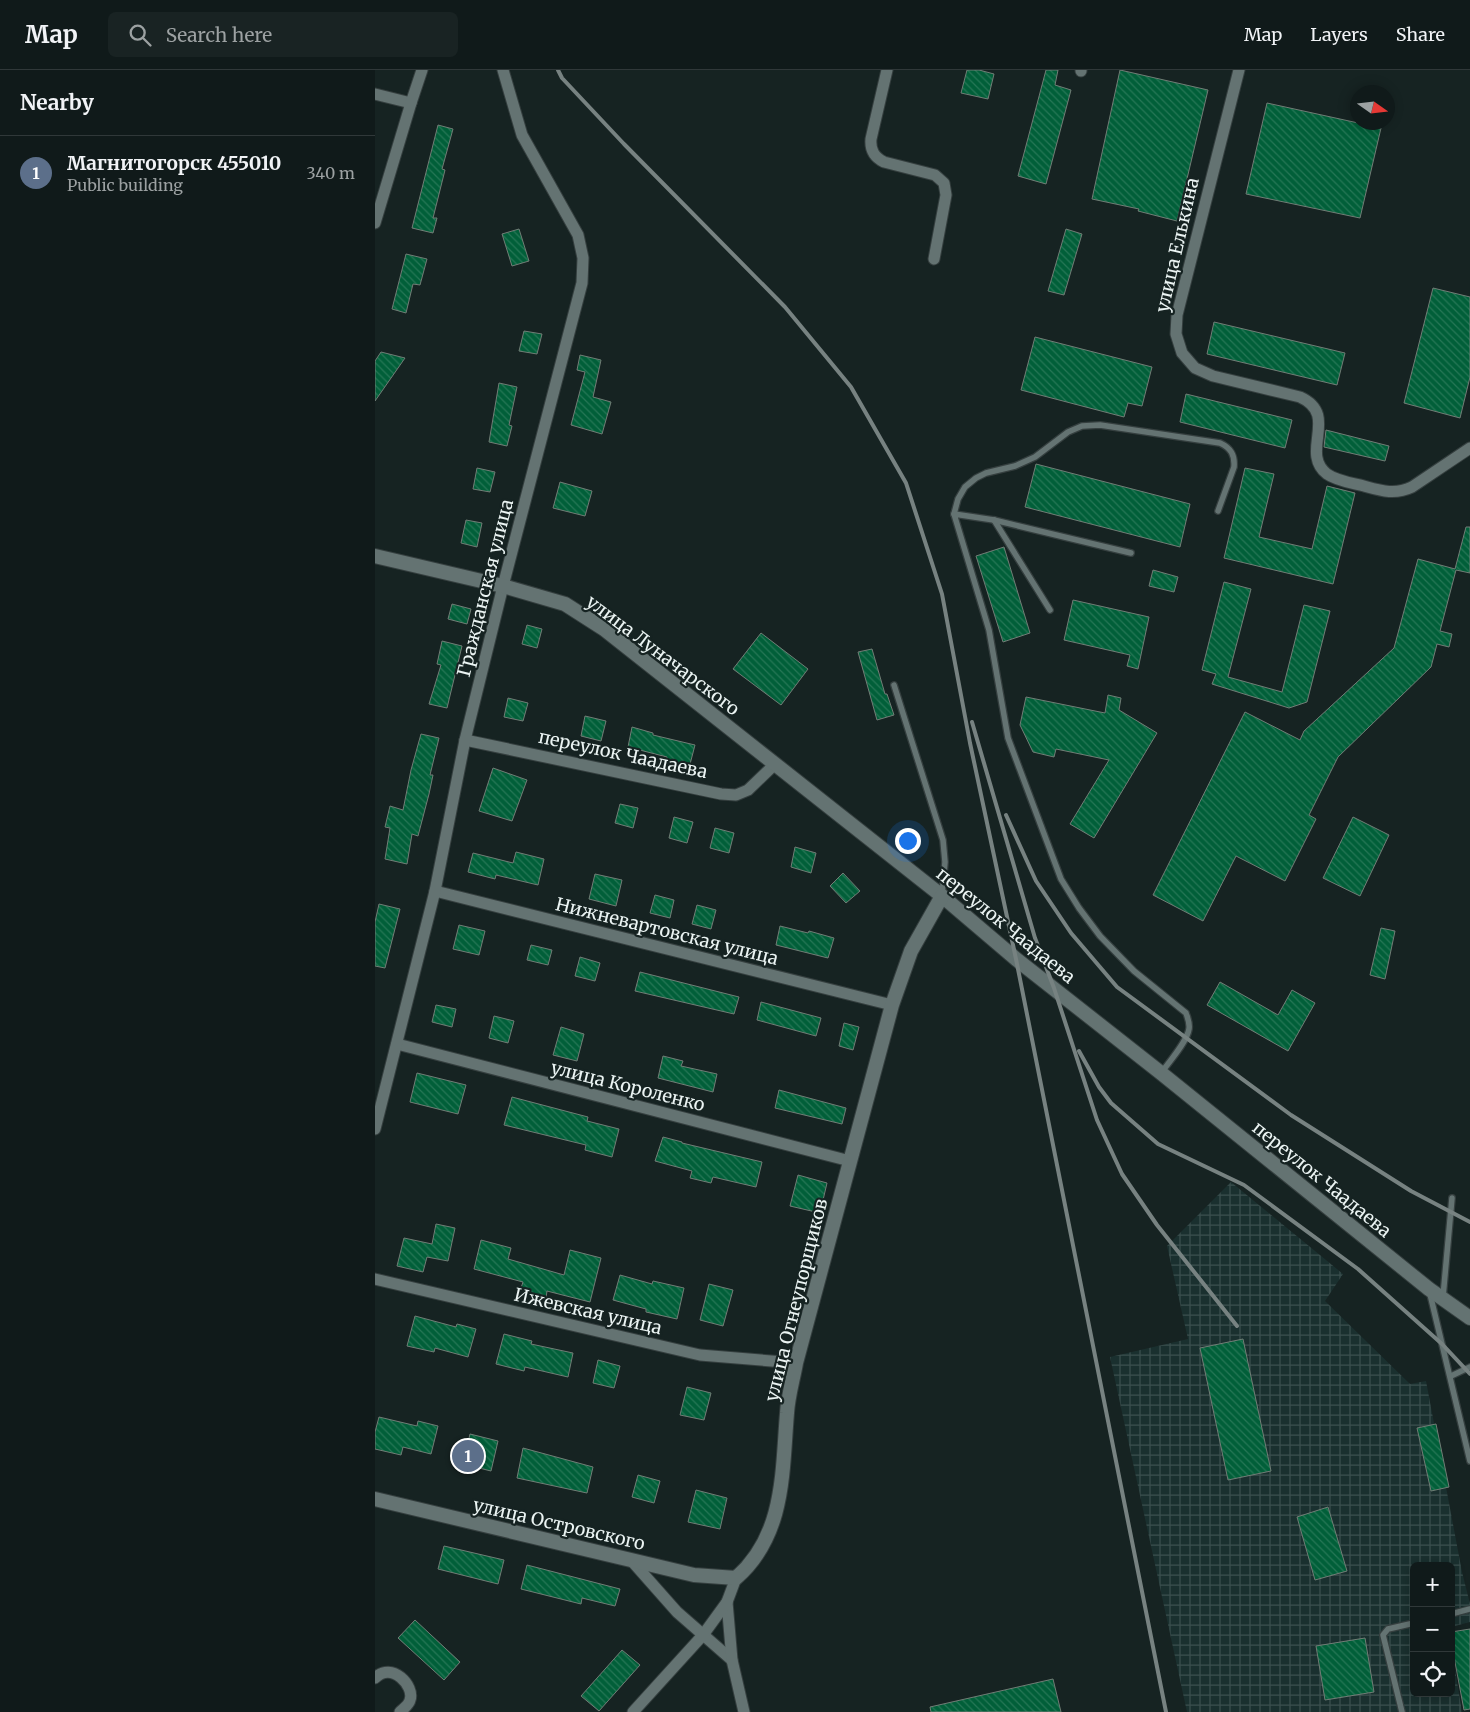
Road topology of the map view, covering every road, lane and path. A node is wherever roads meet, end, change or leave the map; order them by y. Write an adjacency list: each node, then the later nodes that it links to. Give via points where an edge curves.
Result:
1 (422, 70): 6 (street)
2 (503, 70): 15 (street, Гражданская улица, via 522,135 571,219 583,258 583,283)
3 (887, 70): 8 (street, via 871,146 877,158 884,162 935,175 945,183 946,195)
4 (1239, 70): 9 (street, улица Елькина, via 1177,315 1176,334 1182,353 1195,368 1213,376 1308,401 1319,417 1316,456 1327,474 1337,479 1392,493 1403,491)
5 (375, 94): 6 (street)
6 (411, 103): 7 (street)
7 (375, 223)
8 (934, 259)
9 (1470, 448)
10 (1218, 511): 11 (lane, via 1234,467 1232,452 1227,446 1100,424 1082,426 1035,457 976,478 957,499)
11 (954, 514): 12 (lane); 24 (lane, via 989,630 1008,738 1061,879 1100,936 1134,971 1186,1013 1189,1021 1186,1037)
12 (994, 520): 13 (lane); 16 (lane)
13 (1131, 553)
14 (375, 556): 15 (street, улица Луначарского)
15 (503, 586): 18 (street, Гражданская улица); 19 (street, улица Луначарского, via 565,604 604,628)
16 (1050, 610)
17 (894, 684): 21 (lane, via 943,840)
18 (465, 740): 19 (street, переулок Чаадаева, via 729,795 749,790); 20 (street, Гражданская улица)
19 (775, 764): 21 (street, переулок Чаадаева)
20 (435, 891): 22 (street, Нижневартовская улица); 23 (street, Гражданская улица)
21 (942, 896): 22 (street, улица Огнеупорщиков, via 911,951); 24 (street, переулок Чаадаева)
22 (892, 1005): 26 (street, улица Огнеупорщиков)
23 (397, 1044): 25 (street, Гражданская улица); 26 (street, улица Короленко)
24 (1161, 1073): 29 (street, переулок Чаадаева)
25 (375, 1129)
26 (850, 1161): 32 (street, улица Огнеупорщиков)
27 (1452, 1198): 30 (lane)
28 (375, 1279): 32 (street, Ижевская улица, via 700,1355)
29 (1429, 1289): 30 (street, переулок Чаадаева); 34 (lane)
30 (1443, 1300): 31 (street, переулок Чаадаева)
31 (1470, 1318)
32 (796, 1363): 38 (street, улица Огнеупорщиков, via 787,1410 785,1458 772,1524 759,1552)
33 (1470, 1367): 34 (lane)
34 (1451, 1376): 35 (lane)
35 (1470, 1461)
36 (375, 1499): 37 (street, улица Островского)
37 (631, 1560): 38 (street, улица Островского, via 694,1575); 43 (street, via 677,1612)
38 (736, 1578): 39 (street, улица Огнеупорщиков)
39 (727, 1602): 43 (street, улица Огнеупорщиков); 44 (street)
40 (1470, 1609): 41 (lane)
41 (1455, 1613)
42 (1410, 1624): 49 (lane, via 1388,1630 1383,1635)
43 (703, 1635): 44 (street); 47 (street, улица Огнеупорщиков)
44 (733, 1660): 48 (street)
45 (375, 1678): 46 (street, via 381,1673 393,1672 407,1685 410,1700)
46 (400, 1712)
47 (633, 1712)
48 (744, 1712)
49 (1402, 1712)

